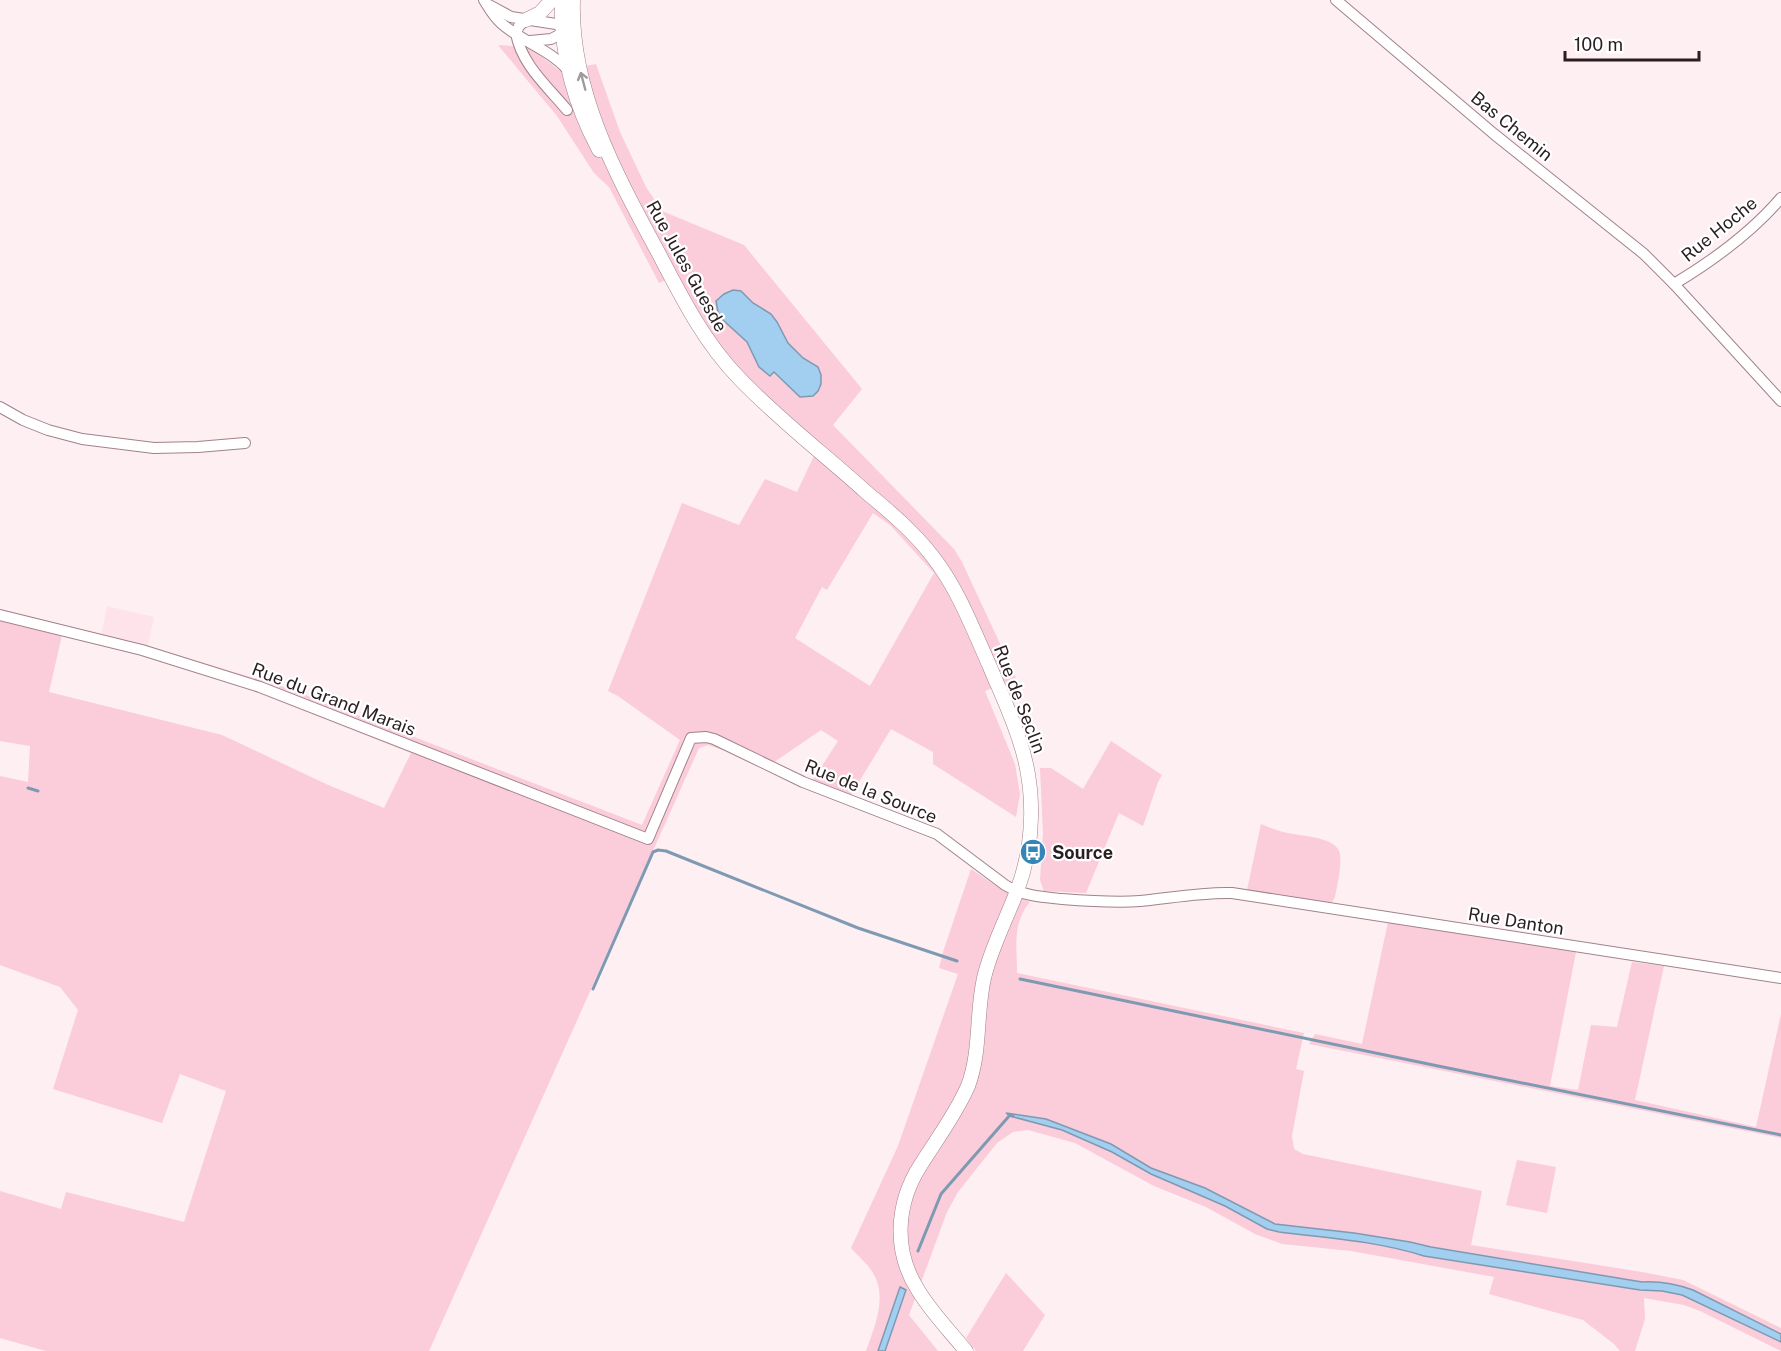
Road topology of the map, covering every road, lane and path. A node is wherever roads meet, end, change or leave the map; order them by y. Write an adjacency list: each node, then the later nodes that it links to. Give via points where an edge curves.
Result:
1 (484, 0): 6 (street, via 506,15); 8 (street, via 499,21)
2 (552, 0): 6 (main road)
3 (562, 0): 7 (main road)
4 (573, 0): 7 (main road)
5 (1336, 0): 14 (street, Bas Chemin)
6 (526, 20): 7 (street); 8 (street)
7 (566, 28): 9 (street, via 546,40); 10 (main road, Rue Jules Guesde); 12 (main road, Rue Jules Guesde, one-way to 7, via 597,126)
8 (516, 33): 9 (street); 11 (street, via 525,58)
9 (530, 42): 10 (street)
10 (568, 70): 12 (main road, Rue Jules Guesde, via 591,135)
11 (567, 110)
12 (627, 194): 15 (main road, Rue Jules Guesde, via 696,324)
13 (1781, 198): 14 (street, Rue Hoche, via 1726,249)
14 (1671, 280): 16 (street, Bas Chemin)
15 (741, 381): 21 (main road, Rue de Seclin, via 910,531 935,560 959,598 1011,717 1027,766 1031,825)
16 (1781, 401)
17 (0, 407): 18 (street, via 48,430 82,439 154,448)
18 (245, 443)
19 (0, 615): 20 (street, Rue du Grand Marais, via 142,650 260,687)
20 (648, 839): 21 (street, Rue de la Source, via 691,738 710,738 803,782 937,834)
21 (1017, 892): 22 (street, Rue de la Source, via 1107,902 1207,893); 24 (main road, Rue de Seclin, via 984,980 969,1082 914,1177 900,1219 905,1264 911,1279)
22 (1246, 895): 23 (street, Rue Danton)
23 (1781, 978)
24 (966, 1351)

